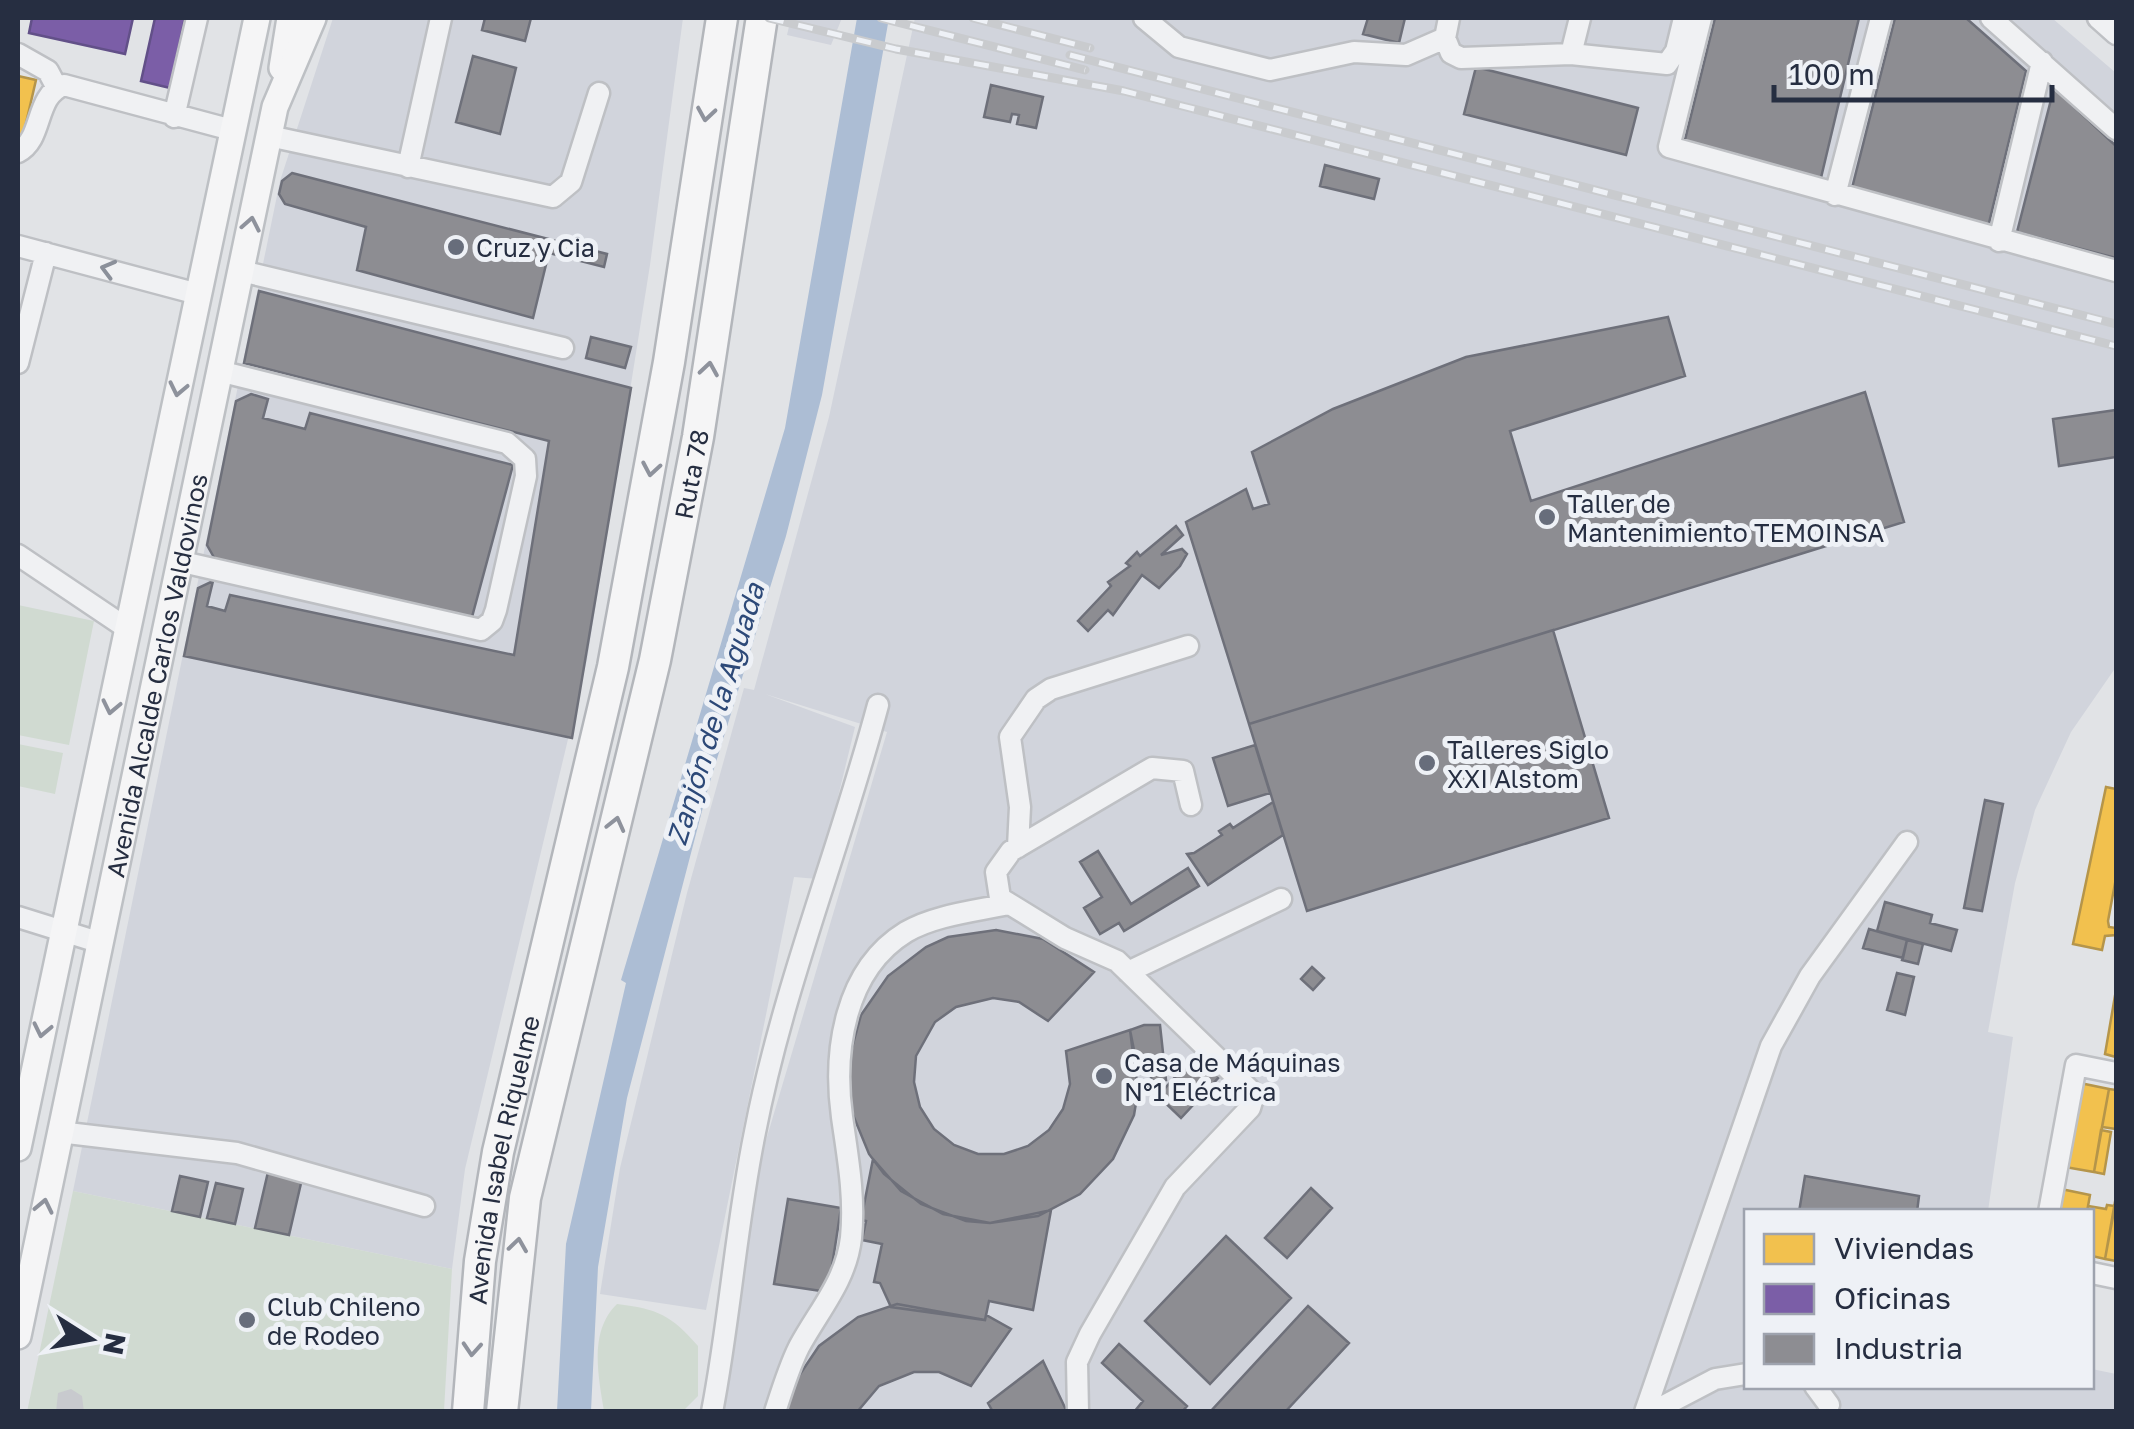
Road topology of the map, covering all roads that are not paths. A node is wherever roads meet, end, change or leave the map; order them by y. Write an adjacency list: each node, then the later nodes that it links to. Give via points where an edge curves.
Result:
1 (197, 18): 23 (street)
2 (257, 18): 25 (main road, Avenida Alcalde Carlos Valdovinos)
3 (290, 18): 22 (main road)
4 (312, 18): 22 (main road, Avenida Alcalde Carlos Valdovinos)
5 (441, 18): 28 (street)
6 (722, 18): 51 (highway, Ruta 78, one-way to 51, via 646,499)
7 (1144, 18): 15 (street, via 1179,47 1270,70 1354,52 1406,55)
8 (1580, 18): 18 (street)
9 (1684, 18): 18 (street, via 1667,64)
10 (1700, 18): 29 (street, via 1669,147)
11 (1881, 18): 29 (street)
12 (1990, 18): 19 (street)
13 (2098, 18): 16 (street)
14 (760, 23): 53 (highway, Ruta 78, one-way to 14, via 680,532)
15 (1447, 28): 18 (street, via 1450,53 1460,58)
16 (2116, 34)
17 (18, 54): 20 (street, via 48,72)
18 (1571, 54)
19 (2042, 62): 24 (street); 30 (street)
20 (56, 88): 23 (street); 27 (street, via 30,142)
21 (599, 93): 28 (street, via 571,182 553,197)
22 (276, 108): 26 (main road, Avenida Alcalde Carlos Valdovinos)
23 (174, 117): 25 (street)
24 (2116, 128)
25 (232, 130): 35 (main road, Avenida Alcalde Carlos Valdovinos)
26 (269, 136): 28 (street); 33 (main road, Avenida Alcalde Carlos Valdovinos, one-way to 26)
27 (18, 152)
28 (408, 167)
29 (1835, 194): 30 (street)
30 (1999, 241): 34 (street)
31 (18, 246): 32 (street)
32 (46, 253): 35 (street, one-way to 32); 38 (street)
33 (242, 270): 36 (street); 37 (main road, Avenida Alcalde Carlos Valdovinos)
34 (2116, 271)
35 (198, 294): 37 (main road, via 213,314); 41 (main road, Avenida Alcalde Carlos Valdovinos, one-way to 41)
36 (563, 348)
37 (221, 362): 40 (main road, Avenida Alcalde Carlos Valdovinos); 40 (street, via 507,442 525,459 526,476 496,610 481,630)
38 (18, 363)
39 (18, 556): 41 (street)
40 (178, 561): 55 (main road, Avenida Alcalde Carlos Valdovinos)
41 (128, 629): 54 (main road, Avenida Alcalde Carlos Valdovinos, one-way to 54)
42 (1188, 646): 45 (street, via 1036,699 1010,738)
43 (878, 706): 68 (street, via 754,1132)
44 (1191, 806): 46 (street, via 1184,771 1158,766)
45 (1020, 807): 46 (street); 48 (street)
46 (1057, 824): 48 (street)
47 (1908, 842): 71 (street, via 1810,976 1771,1046)
48 (1018, 847): 50 (street, via 996,872 995,884)
49 (1281, 899): 56 (street)
50 (1008, 904): 56 (street, via 1108,954); 69 (street, via 908,931 882,953 855,992 842,1031 840,1070 854,1186 847,1260 799,1347)
51 (558, 911): 66 (highway, Avenida Isabel Riquelme, one-way to 66, via 494,1168)
52 (18, 918): 54 (street)
53 (592, 919): 67 (highway, Avenida Isabel Riquelme, one-way to 53, via 528,1182)
54 (62, 934): 55 (street); 59 (main road, Avenida Alcalde Carlos Valdovinos, one-way to 59)
55 (98, 942): 58 (main road, Avenida Alcalde Carlos Valdovinos)
56 (1128, 972): 70 (street, via 1254,1099 1175,1187 1090,1334 1077,1362)
57 (2116, 1073): 61 (street, via 2076,1065)
58 (59, 1132): 60 (street, via 237,1153); 62 (main road, Avenida Alcalde Carlos Valdovinos, one-way to 58)
59 (18, 1148)
60 (424, 1206)
61 (2050, 1209)
62 (18, 1336)
63 (1744, 1374): 71 (street, via 1715,1379)
64 (1818, 1389): 65 (street)
65 (1829, 1404)
66 (468, 1412)
67 (502, 1412)
68 (712, 1412)
69 (775, 1412)
70 (1078, 1412)
71 (1648, 1412)

